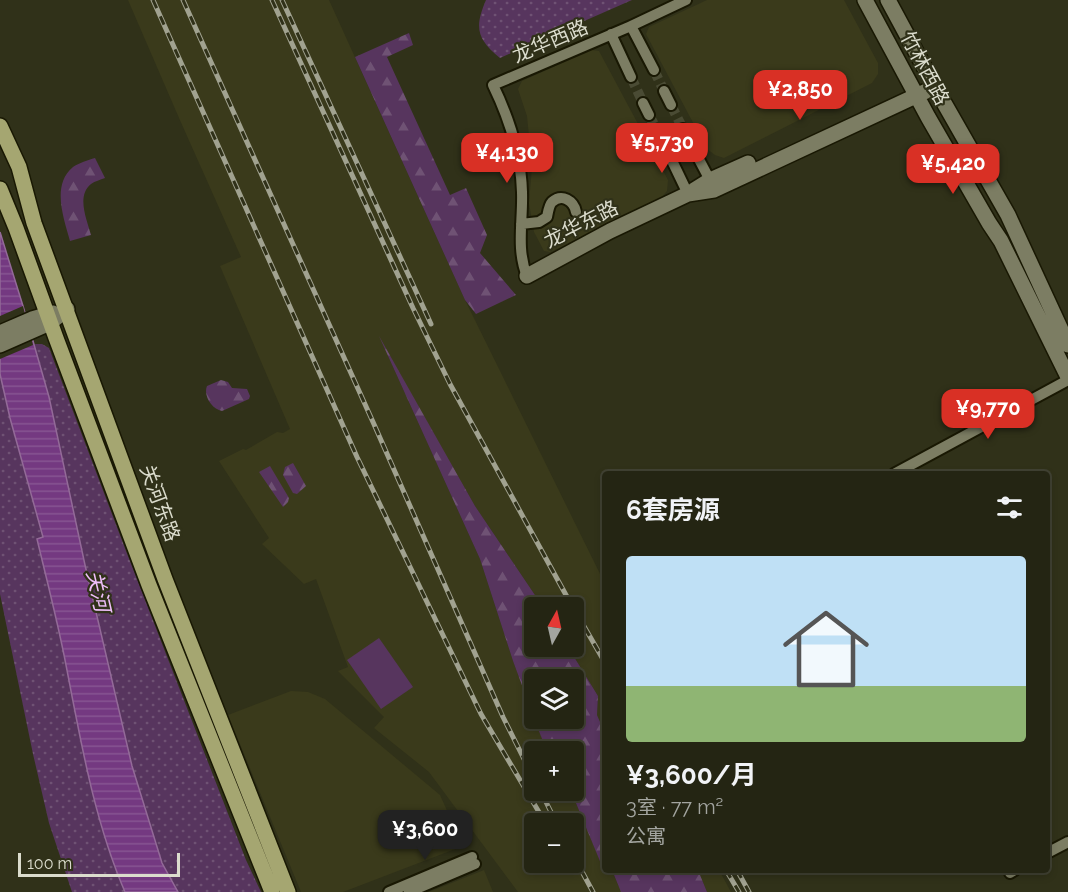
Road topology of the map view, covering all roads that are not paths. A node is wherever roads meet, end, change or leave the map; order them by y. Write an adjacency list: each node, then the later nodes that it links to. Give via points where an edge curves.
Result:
1 (686, 0): 4 (street, 龙华西路)
2 (865, 0): 10 (main road, 竹林西路)
3 (888, 0): 8 (main road, 竹林西路)
4 (631, 26): 5 (street, 龙华西路); 6 (street)
5 (611, 34): 7 (street); 18 (street, 龙华西路, via 493,85 505,109)
6 (654, 70)
7 (631, 77)
8 (933, 83): 10 (main road, 龙华东路); 29 (main road, 竹林西路, via 1008,215)
9 (664, 91): 12 (street)
10 (914, 92): 19 (main road, 龙华东路); 30 (main road, 竹林西路, via 1001,241)
11 (643, 103): 13 (street)
12 (671, 105)
13 (649, 115)
14 (0, 126): 25 (main road, 关河东路, via 19,167 34,223)
15 (683, 129): 19 (street)
16 (663, 142): 21 (street)
17 (543, 148): 18 (street)
18 (518, 158): 23 (street)
19 (712, 185): 21 (main road, 龙华东路)
20 (0, 189): 26 (main road, 关河东路, via 16,228)
21 (688, 194): 24 (main road, 龙华东路)
22 (576, 212): 23 (street, via 570,200 561,198 552,202 547,217)
23 (521, 224): 24 (street)
24 (527, 276)
25 (67, 309): 26 (main road); 35 (main road, 关河东路, via 165,579)
26 (41, 321): 27 (main road); 28 (main road); 34 (main road, 关河东路)
27 (0, 333)
28 (0, 345)
29 (1068, 345)
30 (1068, 378): 31 (street)
31 (899, 471)
32 (1068, 842): 33 (street)
33 (1050, 851)
34 (272, 892)
35 (288, 892)
36 (389, 892): 37 (street, via 473,860)
37 (409, 892)

